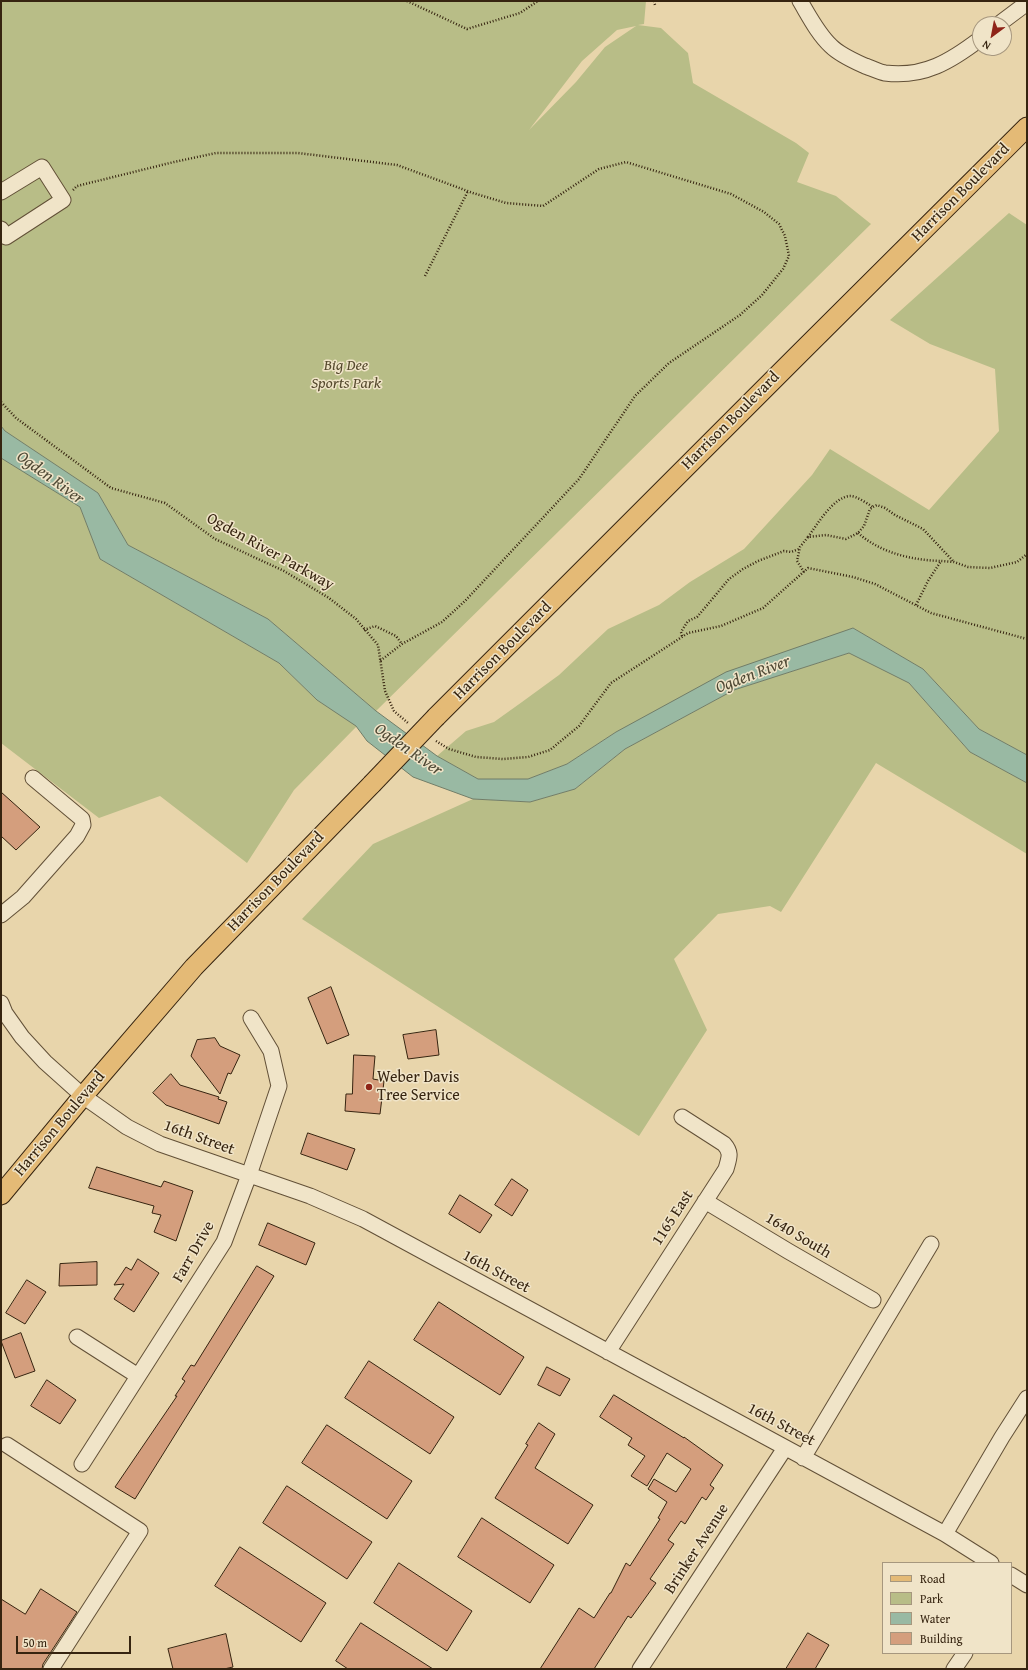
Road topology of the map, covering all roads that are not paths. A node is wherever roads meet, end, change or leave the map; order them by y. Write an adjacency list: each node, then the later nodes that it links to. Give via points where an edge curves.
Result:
1 (800, 1): 4 (street, via 824,40 832,48 856,62 884,73 910,74 938,67)
2 (1027, 3): 3 (street)
3 (1010, 16)
4 (972, 45)
5 (1027, 127): 12 (main road, Harrison Boulevard, bridge, via 436,717 216,942)
6 (1, 192): 7 (street, via 42,167 63,200 6,237)
7 (1, 229)
8 (33, 778): 9 (street, via 82,819 83,825 77,836 23,896)
9 (1, 915)
10 (1, 1003): 12 (street, 16th Street, via 22,1038)
11 (251, 1018): 14 (street, Farr Drive, via 271,1051 279,1086)
12 (83, 1096): 14 (street, 16th Street, via 127,1127 160,1144); 15 (main road, Harrison Boulevard)
13 (682, 1117): 16 (street, 1165 East, via 729,1149 730,1156 726,1169)
14 (249, 1175): 20 (street, 16th Street, via 310,1196 363,1219); 21 (street, Farr Drive, via 224,1242)
15 (1, 1195)
16 (706, 1201): 18 (street, 1640 South); 20 (street, 1165 East)
17 (931, 1244): 25 (street)
18 (873, 1300)
19 (77, 1337): 21 (street)
20 (608, 1352): 24 (street, 16th Street)
21 (138, 1376): 26 (street, Farr Drive)
22 (1027, 1398): 27 (street)
23 (7, 1445): 32 (street, via 140,1531)
24 (785, 1448): 25 (street, 16th Street); 33 (street, Brinker Avenue)
25 (803, 1458): 27 (street, 16th Street)
26 (82, 1464)
27 (945, 1534): 28 (street, 16th Street)
28 (989, 1562)
29 (1012, 1578): 30 (street)
30 (1027, 1585)
31 (964, 1654): 34 (street)
32 (51, 1669)
33 (640, 1669)
34 (954, 1669)

